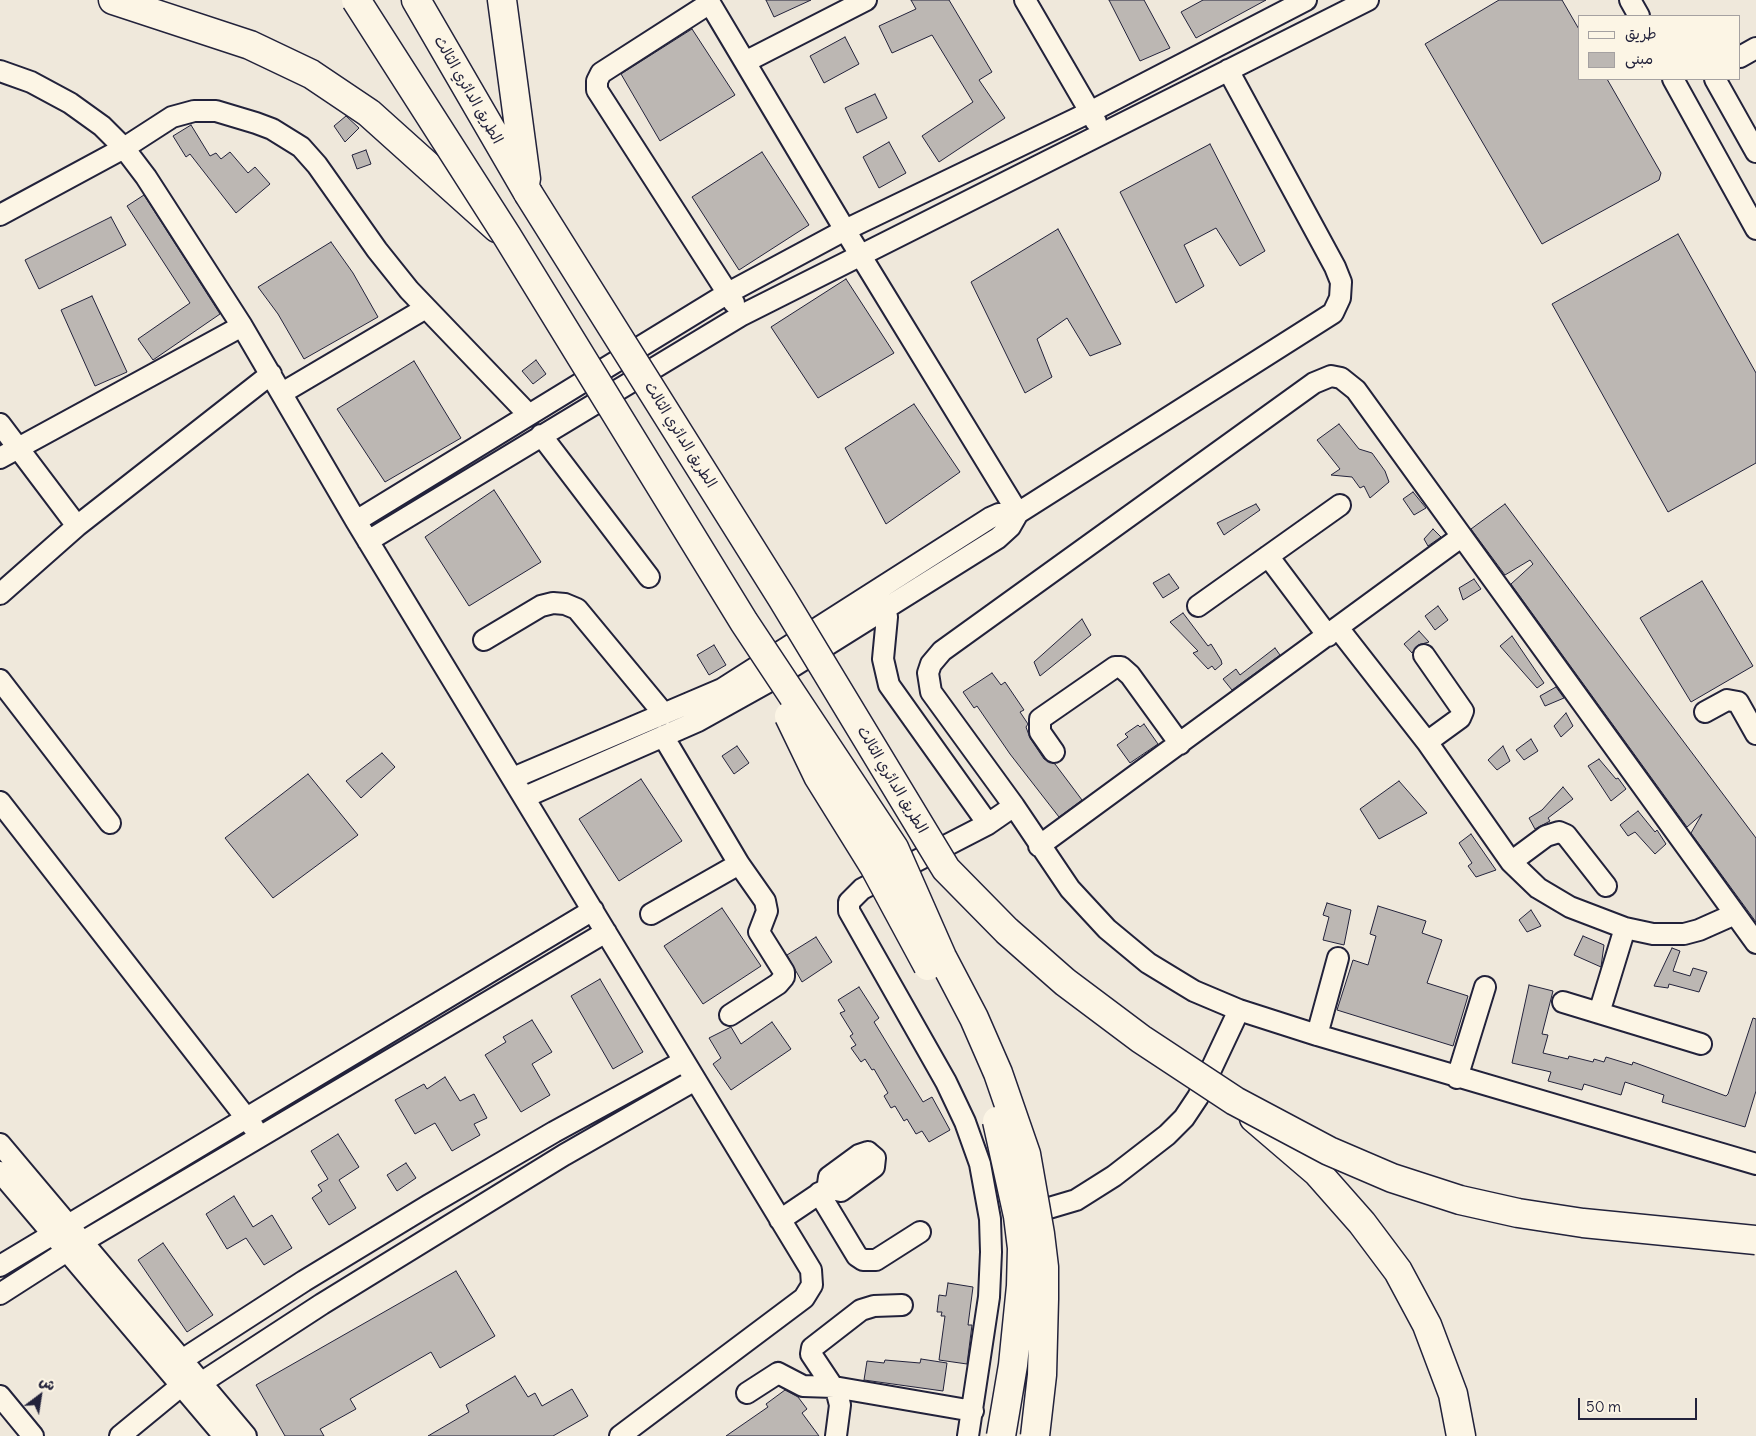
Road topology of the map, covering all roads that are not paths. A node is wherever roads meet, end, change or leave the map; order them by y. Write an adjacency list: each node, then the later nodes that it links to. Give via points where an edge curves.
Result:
1 (113, 0): 27 (highway, bridge, via 282,58 339,92 369,113)
2 (356, 0): 27 (highway, bridge)
3 (416, 0): 23 (highway, الطريق الدائري الثالث)
4 (502, 0): 23 (highway)
5 (866, 0): 14 (street)
6 (1024, 0): 19 (street)
7 (1306, 0): 19 (street)
8 (1368, 0): 15 (street)
9 (1630, 0): 11 (street)
10 (709, 2): 14 (street); 29 (street, via 601,73 597,90)
11 (1638, 15)
12 (1756, 48): 13 (street)
13 (1741, 56)
14 (745, 62): 26 (street)
15 (1228, 70): 20 (street); 41 (street, via 1335,267 1341,282 1340,298 1333,313)
16 (0, 71): 21 (street, via 31,82 70,104 102,126)
17 (1674, 80): 25 (street)
18 (1716, 80): 22 (street)
19 (1090, 112): 20 (street); 26 (street)
20 (1101, 133): 28 (street)
21 (124, 148): 24 (street); 30 (street, via 172,117 194,111 216,111 272,129 302,148 317,165 377,250); 32 (street)
22 (1756, 152)
23 (528, 193): 90 (highway, الطريق الدائري الثالث, bridge, via 782,598 946,869 1065,982)
24 (0, 215)
25 (1756, 229)
26 (845, 230): 28 (street); 29 (street)
27 (507, 236): 51 (highway, bridge)
28 (860, 254): 31 (street); 41 (street)
29 (728, 293): 31 (street); 35 (street)
30 (426, 308): 34 (street); 35 (street)
31 (742, 315): 37 (street)
32 (242, 326): 33 (street); 38 (street)
33 (270, 374): 34 (street); 43 (street)
34 (282, 393): 42 (street)
35 (528, 414): 42 (street)
36 (0, 424): 38 (street)
37 (541, 435): 45 (street); 47 (street)
38 (18, 448): 39 (street); 43 (street)
39 (0, 458)
40 (1340, 505): 46 (street)
41 (1018, 513): 49 (street, via 1004,533)
42 (356, 521): 45 (street)
43 (77, 526): 48 (street)
44 (1461, 537): 52 (street); 66 (street, via 1349,383 1332,376 1314,383 942,651 931,664 928,683 931,692); 75 (street)
45 (368, 540): 63 (street)
46 (1268, 556): 50 (street); 52 (street)
47 (649, 577)
48 (0, 594)
49 (880, 599): 57 (street, via 722,689); 59 (street, via 728,705); 68 (street, via 887,627 883,659 890,685)
50 (1198, 606)
51 (744, 622): 118 (highway, bridge, via 818,776 874,866 974,1050 986,1080 1005,1148 1022,1248 1013,1365); 119 (highway, bridge, via 894,848 942,958 998,1072 1026,1154 1044,1267 1042,1375)
52 (1332, 632): 60 (street); 61 (street)
53 (484, 640): 57 (street, via 541,606 566,604 576,609)
54 (1424, 655): 60 (street, via 1463,711 1460,718)
55 (0, 680): 67 (street)
56 (1705, 712): 58 (street, via 1727,700 1738,702)
57 (664, 714): 63 (street)
58 (1756, 734)
59 (663, 736): 64 (street); 71 (street)
60 (1427, 742): 70 (street)
61 (1180, 744): 62 (street, via 1130,675 1115,666 1040,719 1040,732); 69 (street)
62 (1054, 752)
63 (513, 778): 64 (street)
64 (525, 797): 73 (street)
65 (0, 802): 91 (street)
66 (1014, 806): 68 (street); 69 (street)
67 (110, 823)
68 (988, 824): 96 (street, via 862,889 850,902 849,911 946,1082 965,1122 980,1164)
69 (1039, 846): 82 (street, via 1070,890 1107,929 1148,963 1194,991)
70 (1511, 862): 72 (street, via 1546,836 1559,832 1566,835); 76 (street, via 1538,888 1554,898)
71 (739, 864): 74 (street); 84 (street, via 767,906 759,932 782,968 784,977)
72 (1606, 886)
73 (593, 910): 77 (street); 91 (street)
74 (651, 914)
75 (1735, 914): 76 (street, via 1684,934 1653,934); 78 (street)
76 (1625, 928): 83 (street)
77 (606, 932): 87 (street); 92 (street)
78 (1756, 943)
79 (1338, 958): 85 (street)
80 (1485, 987): 88 (street)
81 (1563, 1002): 83 (street)
82 (1239, 1010): 85 (street); 96 (street, via 1198,1097 1184,1118 1148,1151 1076,1200)
83 (1599, 1013): 86 (street)
84 (730, 1015)
85 (1317, 1035): 88 (street)
86 (1701, 1044)
87 (684, 1061): 89 (street); 105 (street, via 429,1205)
88 (1457, 1078): 94 (street)
89 (695, 1080): 97 (street); 106 (street, via 564,1155)
90 (1235, 1101): 100 (highway, bridge, via 1329,1151 1392,1178 1460,1200 1583,1223); 120 (highway, bridge, via 1318,1172 1398,1271 1427,1325 1453,1394)
91 (246, 1117): 92 (street); 98 (street)
92 (260, 1137): 101 (street)
93 (0, 1144): 98 (street)
94 (1756, 1164)
95 (0, 1172): 98 (street)
96 (990, 1219): 110 (street, via 989,1297)
97 (780, 1220): 99 (street, via 824,1190 857,1256 863,1260 876,1260); 115 (street, via 811,1270 813,1277 809,1292)
98 (59, 1228): 101 (street); 102 (street)
99 (920, 1232)
100 (1756, 1240)
101 (74, 1246): 103 (street); 105 (street)
102 (0, 1266)
103 (0, 1294)
104 (902, 1305): 107 (street, via 861,1310 812,1348 811,1354)
105 (174, 1364): 106 (street)
106 (190, 1387): 112 (street); 113 (street); 114 (street)
107 (834, 1387): 108 (street, via 803,1386 778,1373); 110 (street); 116 (street, via 840,1406)
108 (747, 1393)
109 (0, 1396): 111 (street)
110 (972, 1411): 117 (street)
111 (33, 1436)
112 (120, 1436)
113 (224, 1436)
114 (246, 1436)
115 (620, 1436)
116 (836, 1436)
117 (968, 1436)
118 (1001, 1436)
119 (1035, 1436)
120 (1461, 1436)

